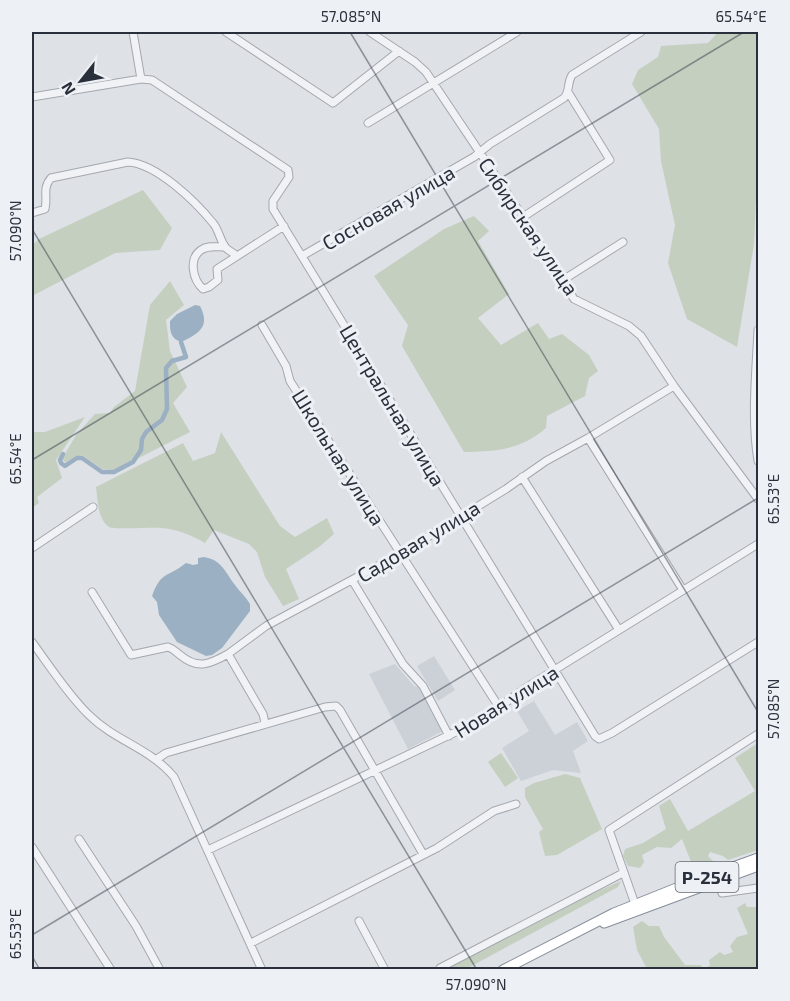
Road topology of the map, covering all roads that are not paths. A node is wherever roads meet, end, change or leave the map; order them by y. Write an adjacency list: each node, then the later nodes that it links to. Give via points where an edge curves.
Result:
1 (133, 32): 7 (street)
2 (226, 32): 6 (street, via 333,103)
3 (370, 32): 6 (street, Сибирская улица)
4 (518, 32): 8 (street)
5 (641, 32): 9 (street, Сосновая улица, via 572,75)
6 (399, 51): 8 (street, Сибирская улица, via 416,62)
7 (141, 79): 10 (street); 15 (street, Центральная улица, via 152,80 288,170 289,177 273,205)
8 (434, 82): 11 (street); 12 (street, Сибирская улица)
9 (568, 92): 12 (street, Сосновая улица); 14 (street, via 610,160)
10 (32, 97)
11 (368, 123)
12 (480, 153): 14 (street, Сибирская улица); 19 (street, Сосновая улица)
13 (32, 213): 17 (street, via 45,209 46,183 51,178 139,163 156,171 188,197 215,224)
14 (523, 217): 20 (street, Сибирская улица)
15 (284, 226): 18 (street); 19 (street, Центральная улица)
16 (623, 242): 20 (street)
17 (225, 247): 18 (street); 18 (street, via 202,249 194,259 194,274 203,289 218,280 217,269)
18 (237, 256)
19 (302, 256): 29 (street, Центральная улица)
20 (563, 280): 23 (street, Сибирская улица, via 574,298 641,336)
21 (262, 325): 32 (street, Школьная улица, via 286,366 290,381)
22 (759, 330): 25 (street, via 755,416)
23 (674, 386): 24 (street, Садовая улица); 27 (street, Сибирская улица)
24 (588, 438): 26 (street, Садовая улица); 34 (street)
25 (759, 460)
26 (522, 477): 29 (street, Садовая улица); 36 (street)
27 (759, 499)
28 (93, 507): 31 (street)
29 (459, 516): 32 (street, Садовая улица); 40 (street, Центральная улица)
30 (759, 544): 34 (street, Новая улица)
31 (32, 548)
32 (400, 554): 33 (street, Садовая улица); 41 (street, Школьная улица)
33 (352, 580): 39 (street, Садовая улица, via 266,626); 44 (street, via 403,664 423,686)
34 (683, 590): 36 (street, Новая улица)
35 (92, 592): 39 (street, Садовая улица, via 131,655 168,647 203,665)
36 (619, 630): 40 (street, Новая улица)
37 (32, 642): 45 (street, via 89,716)
38 (759, 642): 40 (street, Центральная улица, via 599,739)
39 (228, 654): 42 (street)
40 (556, 670): 41 (street, Новая улица)
41 (499, 707): 44 (street, Новая улица)
42 (265, 723): 45 (street); 46 (street, via 336,706)
43 (759, 734): 54 (street, via 611,827 609,834)
44 (449, 736): 46 (street, Новая улица)
45 (156, 759): 50 (street, via 174,777)
46 (375, 770): 50 (street, Новая улица); 51 (street)
47 (516, 804): 51 (street, via 494,811)
48 (79, 839): 61 (street)
49 (32, 847): 63 (street)
50 (208, 850): 60 (street)
51 (423, 854): 60 (street)
52 (759, 858): 57 (highway, Р-254)
53 (759, 866): 55 (highway, Р-254)
54 (623, 873): 57 (street); 62 (street)
55 (719, 880): 56 (street, via 722,893); 59 (highway, Р-254)
56 (759, 888)
57 (635, 904): 59 (highway, Р-254)
58 (359, 921): 66 (street)
59 (585, 929): 67 (highway, Р-254)
60 (251, 943): 65 (street)
61 (159, 967): 64 (street)
62 (440, 968)
63 (111, 969)
64 (150, 969)
65 (262, 969)
66 (385, 969)
67 (503, 969)

